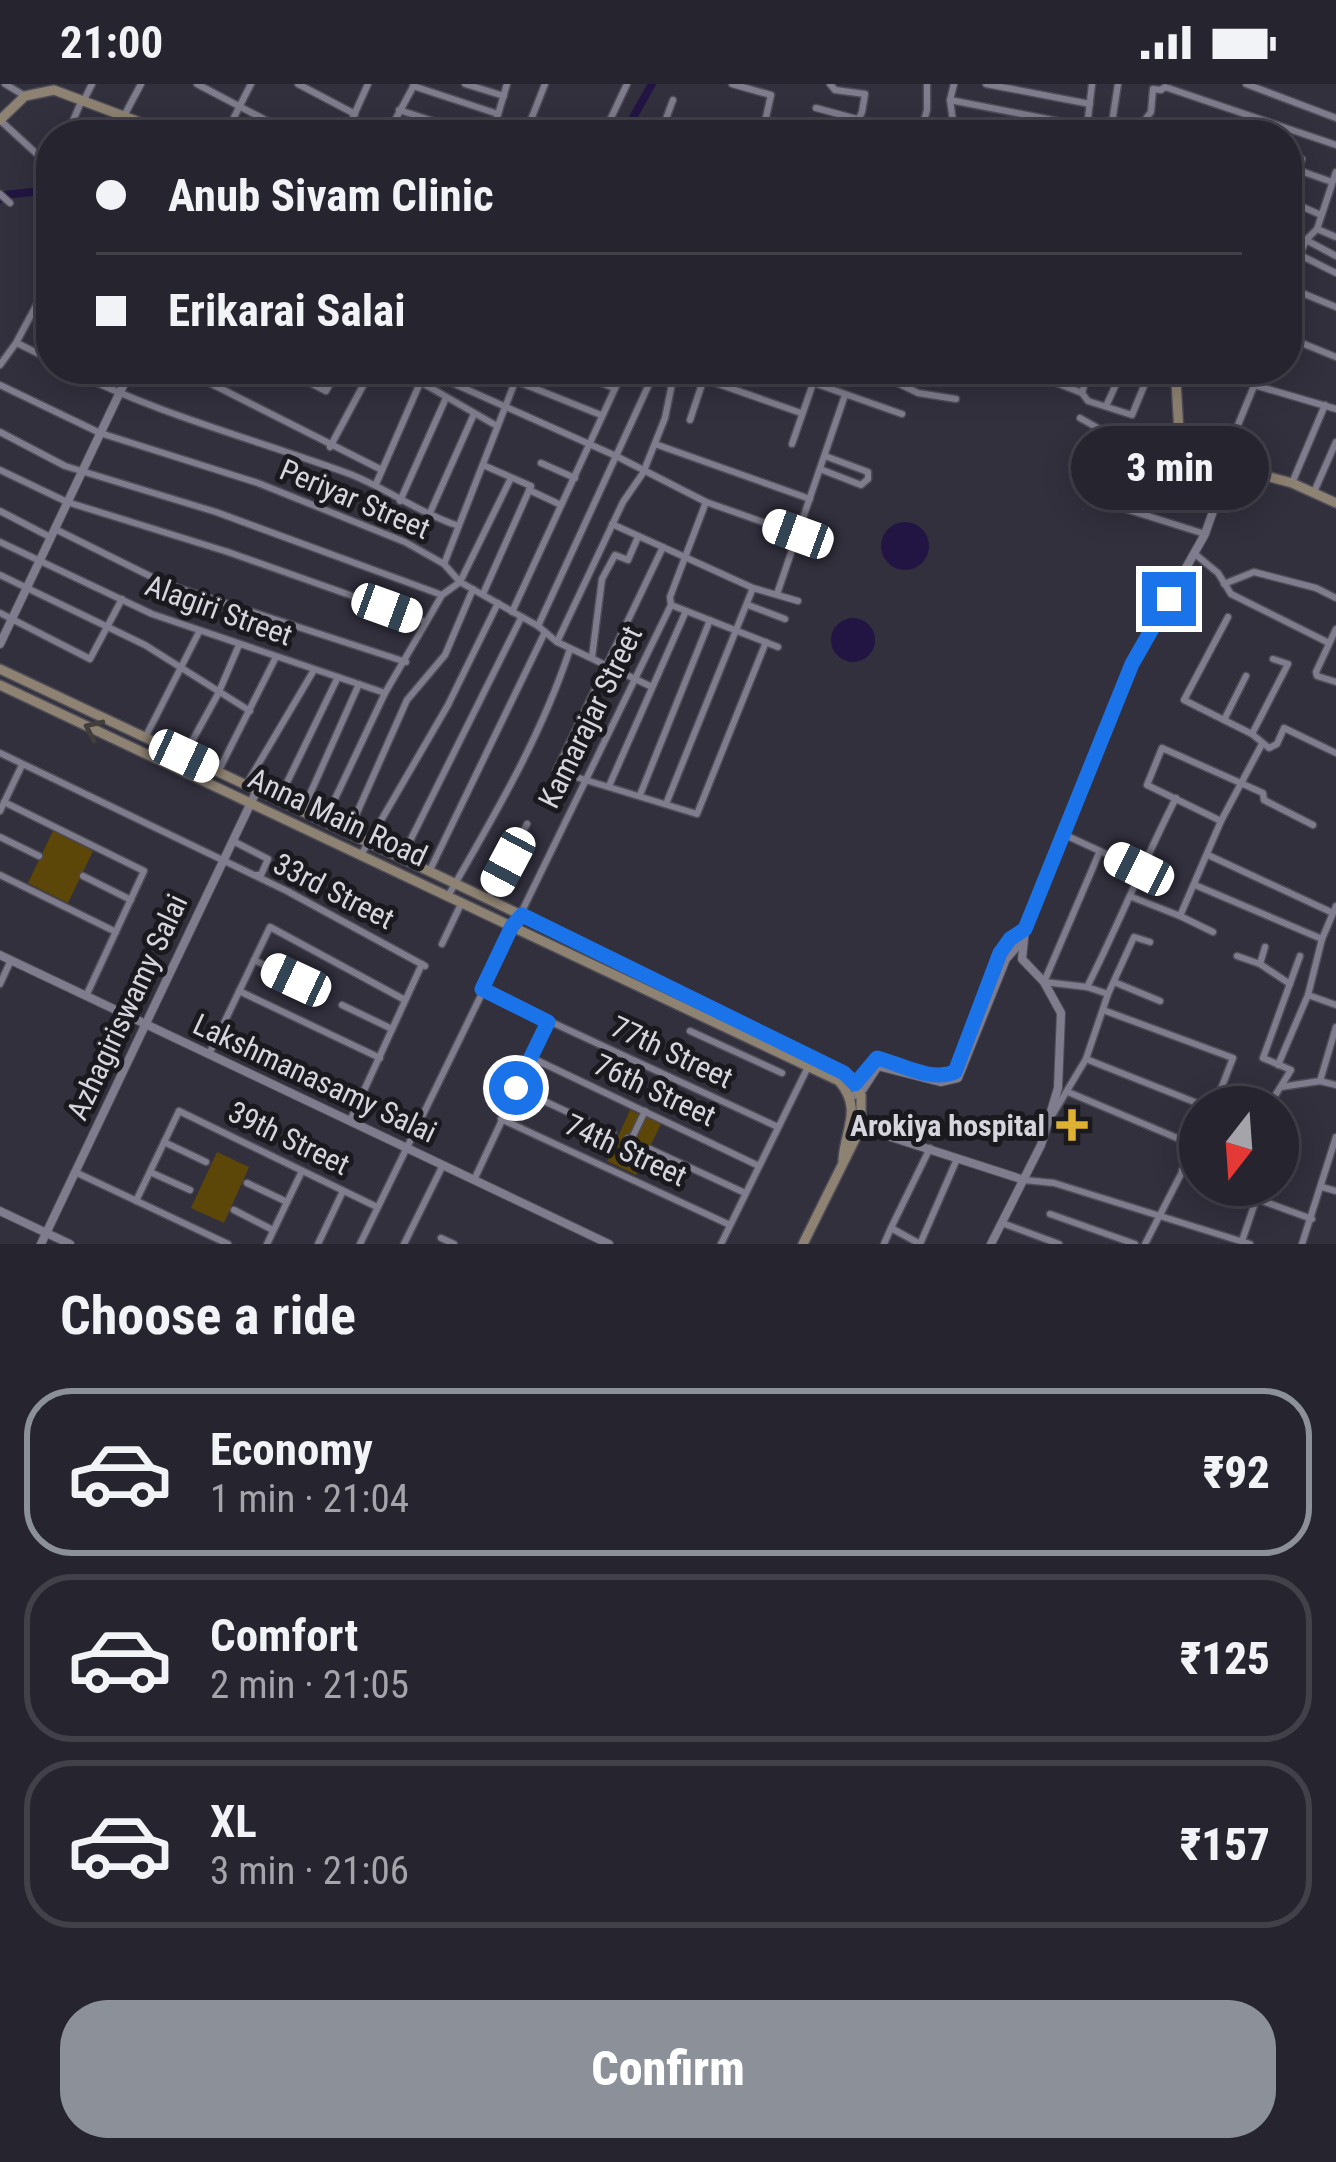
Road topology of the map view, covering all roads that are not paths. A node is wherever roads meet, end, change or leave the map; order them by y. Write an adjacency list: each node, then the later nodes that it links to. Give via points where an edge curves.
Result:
1 (5, 84): 21 (street)
2 (92, 84): 23 (street)
3 (141, 84): 32 (street)
4 (197, 84): 27 (street)
5 (251, 84): 27 (street)
6 (298, 84): 30 (street)
7 (368, 84): 30 (street)
8 (465, 84): 22 (street)
9 (507, 84): 22 (street)
10 (544, 84): 45 (street)
11 (627, 84): 46 (street)
12 (732, 84): 48 (street, via 771,95)
13 (830, 84): 34 (street, via 865,94)
14 (926, 84): 49 (street)
15 (954, 84): 25 (street)
16 (986, 84): 26 (street)
17 (1092, 84): 26 (street)
18 (1118, 84): 35 (street)
19 (1246, 84): 33 (street)
20 (414, 85): 29 (street); 31 (street)
21 (25, 96): 23 (main road, via 54,91); 36 (main road)
22 (504, 96): 31 (street)
23 (83, 99): 32 (main road); 37 (street)
24 (673, 100): 47 (street)
25 (950, 100): 50 (street); 51 (street)
26 (1090, 104): 52 (street)
27 (240, 107): 39 (street); 40 (street)
28 (816, 108): 34 (street)
29 (399, 110): 42 (street); 43 (street)
30 (355, 114): 41 (street)
31 (498, 114): 44 (street)
32 (124, 116): 38 (main road)
33 (1336, 118)
34 (857, 119)
35 (1113, 119)
36 (0, 120): 57 (street)
37 (74, 120)
38 (135, 120)
39 (233, 120)
40 (265, 120)
41 (352, 120)
42 (394, 120)
43 (427, 120)
44 (496, 120)
45 (531, 120)
46 (610, 120)
47 (666, 120)
48 (765, 120)
49 (924, 120)
50 (953, 120)
51 (1038, 120)
52 (1088, 120)
53 (1145, 120): 54 (street, via 1154,88 1165,87)
54 (1261, 120)
55 (1302, 134): 56 (street)
56 (1336, 146)
57 (36, 153)
58 (1302, 171): 59 (street)
59 (1335, 176): 63 (street)
60 (0, 194): 61 (street)
61 (10, 203)
62 (1302, 207): 63 (street)
63 (1321, 215): 64 (street)
64 (1317, 230): 65 (street); 66 (street)
65 (1336, 237)
66 (1306, 240): 67 (street); 69 (street)
67 (1302, 249)
68 (1302, 255): 70 (street)
69 (1336, 256)
70 (1336, 273)
71 (1302, 293): 73 (street)
72 (36, 305): 74 (street)
73 (1336, 307)
74 (16, 343): 76 (street); 78 (street)
75 (1302, 344): 77 (street)
76 (36, 353)
77 (1336, 357)
78 (0, 365)
79 (99, 384): 106 (street)
80 (124, 384): 106 (street)
81 (210, 384): 128 (street)
82 (364, 384): 128 (street)
83 (420, 384): 137 (street)
84 (422, 384): 108 (street)
85 (447, 384): 112 (street)
86 (513, 384): 112 (street)
87 (522, 384): 117 (street)
88 (604, 384): 104 (street)
89 (616, 384): 104 (street)
90 (649, 384): 129 (street)
91 (672, 384): 125 (street)
92 (702, 384): 119 (street)
93 (718, 384): 114 (street)
94 (810, 384): 114 (street)
95 (817, 384): 107 (street)
96 (900, 384): 109 (street)
97 (1058, 384): 105 (street)
98 (1085, 384): 105 (street)
99 (1116, 384): 110 (street)
100 (1145, 384): 110 (street, via 1132,415)
101 (1176, 384): 123 (main road)
102 (0, 385): 122 (street, Periyar Street)
103 (1254, 385): 111 (street); 131 (street)
104 (614, 388): 117 (street)
105 (1082, 393): 110 (street)
106 (119, 394): 122 (street); 142 (street)
107 (845, 394): 116 (street); 130 (street)
108 (446, 398): 115 (street); 146 (street)
109 (956, 399)
110 (1107, 404)
111 (1325, 405): 113 (street); 141 (street)
112 (506, 407): 120 (street); 127 (street)
113 (1336, 409)
114 (801, 413): 126 (street)
115 (475, 414): 120 (street); 153 (street)
116 (902, 414)
117 (601, 415): 127 (street)
118 (1080, 418): 123 (street, via 1110,435 1118,450)
119 (690, 420)
120 (497, 426): 133 (street)
121 (0, 432): 136 (street)
122 (100, 434): 136 (street); 166 (street, Periyar Street, via 259,483)
123 (1183, 439): 131 (main road)
124 (1336, 442): 144 (street)
125 (655, 443): 138 (street); 145 (street)
126 (792, 444)
127 (587, 445): 129 (street); 140 (street)
128 (330, 447): 137 (street)
129 (616, 456): 138 (street); 192 (street)
130 (825, 456): 134 (street); 134 (street, via 868,478 861,485)
131 (1227, 460): 141 (main road); 158 (street)
132 (542, 463): 140 (street)
133 (483, 465): 139 (street); 155 (street)
134 (820, 469): 145 (street)
135 (0, 470): 147 (street)
136 (83, 470): 147 (street); 175 (street)
137 (382, 470): 142 (street)
138 (644, 473): 148 (street); 154 (street)
139 (511, 478): 143 (street); 168 (street)
140 (575, 478): 150 (street)
141 (1292, 483): 144 (main road)
142 (375, 485): 146 (street)
143 (529, 490): 150 (street); 173 (street)
144 (1314, 492): 149 (main road)
145 (810, 499): 157 (street)
146 (400, 501): 153 (street)
147 (67, 502): 156 (street); 190 (street)
148 (706, 502): 157 (street); 164 (street, Kamarajar Street)
149 (1336, 503)
150 (561, 505): 183 (street)
151 (1114, 505): 158 (street)
152 (0, 511): 156 (street)
153 (429, 516): 155 (street)
154 (612, 524): 159 (street); 196 (street)
155 (456, 525): 166 (street)
156 (52, 533): 165 (street); 206 (street, via 166,584)
157 (798, 534): 161 (street); 174 (street)
158 (1204, 534): 163 (street)
159 (639, 536): 162 (street); 204 (street, via 628,560 615,555 602,579)
160 (0, 542): 165 (street, Alagiri Street)
161 (828, 545)
162 (663, 547): 164 (street); 207 (street)
163 (1194, 553): 169 (street); 247 (street, via 1132,664)
164 (686, 560): 171 (street); 180 (street, Kamarajar Street)
165 (40, 561): 170 (street); 177 (street, Alagiri Street)
166 (444, 564): 168 (street, Periyar Street)
167 (0, 575): 170 (street)
168 (460, 582): 172 (street, Periyar Street); 175 (street)
169 (1224, 584): 176 (street, via 1254,572); 198 (street)
170 (27, 588): 187 (street); 191 (street)
171 (753, 588): 174 (street); 181 (street)
172 (473, 589): 173 (street, Periyar Street); 246 (street, via 445,655 407,700)
173 (483, 594): 179 (street, Periyar Street)
174 (777, 594): 178 (street)
175 (442, 595): 190 (street)
176 (1336, 598)
177 (122, 599): 191 (street); 194 (street, Alagiri Street)
178 (798, 602)
179 (498, 603): 183 (street, Periyar Street); 250 (street)
180 (671, 605): 182 (street); 213 (street, Kamarajar Street)
181 (748, 605): 188 (street); 195 (street)
182 (686, 610): 189 (street); 217 (street)
183 (512, 612): 186 (street, Periyar Street)
184 (0, 613): 187 (street)
185 (1228, 617): 221 (street, via 1184,700)
186 (521, 618): 192 (street, Periyar Street); 255 (street)
187 (13, 619): 191 (street, via 90,658); 199 (street)
188 (784, 619)
189 (710, 620): 195 (street); 234 (street)
190 (426, 622): 206 (street)
191 (107, 627): 209 (street)
192 (542, 629): 196 (street, Periyar Street); 258 (street)
193 (1336, 629): 198 (street)
194 (199, 632): 200 (street, Alagiri Street); 209 (street)
195 (738, 632): 197 (street); 239 (street)
196 (557, 642): 202 (street, Periyar Street)
197 (766, 643): 201 (street); 239 (street, via 700,811)
198 (1329, 643): 214 (street, via 1316,672)
199 (0, 644)
200 (239, 645): 203 (street, Alagiri Street); 219 (street)
201 (778, 647)
202 (570, 649): 204 (street, Periyar Street); 261 (street, via 530,748)
203 (276, 657): 210 (street, Alagiri Street); 220 (street)
204 (592, 657): 207 (street, Periyar Street)
205 (1273, 659): 222 (street, via 1288,664)
206 (406, 662): 218 (street)
207 (605, 663): 213 (street, Periyar Street); 230 (street, via 556,765)
208 (0, 669): 223 (main road, Anna Main Road)
209 (180, 669): 219 (street); 223 (street)
210 (314, 670): 212 (street, Alagiri Street); 233 (street)
211 (1246, 676): 221 (street)
212 (338, 677): 216 (street, Alagiri Street); 236 (street)
213 (636, 678): 217 (street, Periyar Street); 230 (street, Kamarajar Street)
214 (1336, 682)
215 (0, 685): 238 (main road, Anna Main Road, one-way to 215)
216 (359, 685): 218 (street, Alagiri Street); 241 (street)
217 (650, 686): 232 (street)
218 (385, 693): 243 (street)
219 (218, 694): 220 (street); 227 (street)
220 (250, 711): 229 (street)
221 (1224, 720): 222 (street)
222 (1252, 734): 224 (street)
223 (145, 737): 227 (main road, Anna Main Road)
224 (1262, 745): 226 (street, via 1272,748 1284,728); 231 (street)
225 (0, 753): 228 (street, 33rd Street)
226 (1336, 753)
227 (184, 756): 229 (main road, Anna Main Road)
228 (22, 765): 237 (street); 256 (street, 33rd Street)
229 (218, 772): 233 (main road, Anna Main Road)
230 (585, 779): 232 (street); 269 (street, Kamarajar Street)
231 (1242, 784): 235 (street, via 1162,748 1145,782); 242 (street); 245 (street)
232 (609, 786): 234 (street)
233 (252, 788): 236 (main road, Anna Main Road); 238 (street, Azhagiriswamy Salai)
234 (640, 795): 239 (street)
235 (1176, 798): 242 (street); 257 (street)
236 (278, 800): 241 (main road, Anna Main Road)
237 (4, 802): 240 (street); 266 (street, via 144,871)
238 (251, 802): 249 (street, Azhagiriswamy Salai); 252 (main road, Anna Main Road)
239 (666, 804)
240 (0, 811)
241 (302, 812): 243 (main road, Anna Main Road)
242 (1221, 821): 253 (street)
243 (324, 822): 246 (main road, Anna Main Road)
244 (527, 824): 265 (street)
245 (1313, 825)
246 (348, 833): 250 (main road, Anna Main Road)
247 (1063, 834): 251 (street); 273 (street)
248 (0, 837): 254 (street)
249 (233, 841): 256 (street, Azhagiriswamy Salai); 256 (street, via 268,858 261,874)
250 (369, 844): 252 (street); 255 (main road, Anna Main Road)
251 (1100, 850): 257 (street); 288 (street)
252 (362, 855): 263 (main road, Anna Main Road)
253 (1208, 855): 262 (street); 268 (street)
254 (39, 856)
255 (400, 859): 258 (main road, Anna Main Road)
256 (224, 860): 298 (street, 33rd Street, via 424,965); 304 (street, Azhagiriswamy Salai)
257 (1139, 869): 264 (street)
258 (429, 872): 261 (main road, Anna Main Road)
259 (0, 875): 274 (street)
260 (83, 876): 266 (street)
261 (454, 884): 263 (street); 265 (main road, Anna Main Road)
262 (1195, 885): 270 (street); 276 (street)
263 (448, 896): 267 (main road, Anna Main Road)
264 (1132, 897): 270 (street); 292 (street)
265 (488, 899): 269 (main road, Anna Main Road)
266 (131, 900): 274 (street)
267 (462, 902): 271 (main road, Anna Main Road); 279 (street)
268 (1335, 910): 272 (street)
269 (522, 915): 271 (street, Kamarajar Street); 323 (main road, Anna Main Road, via 844,1073)
270 (1180, 916): 275 (street)
271 (512, 926): 293 (street, Kamarajar Street); 308 (main road, Anna Main Road)
272 (1332, 926): 276 (street)
273 (1025, 929): 277 (street); 323 (street, via 1000,953 955,1072 926,1073 877,1058)
274 (116, 932): 297 (street)
275 (1213, 932)
276 (1322, 939): 296 (street)
277 (1022, 941): 288 (street, via 1022,958); 323 (street, via 1006,959 958,1078 940,1082 881,1065)
278 (1150, 942): 289 (street, via 1134,937)
279 (442, 944)
280 (1265, 947): 286 (street)
281 (0, 955): 284 (street, Lakshmanasamy Salai)
282 (1237, 956): 286 (street)
283 (1300, 956): 291 (street)
284 (11, 960): 290 (street); 297 (street, Lakshmanasamy Salai)
285 (254, 960): 287 (street); 294 (street); 298 (street, via 270,927)
286 (1260, 964): 291 (street)
287 (296, 980)
288 (1044, 982): 292 (street); 327 (street, via 1061,1013)
289 (1114, 982): 295 (street); 299 (street)
290 (0, 984)
291 (1290, 984): 314 (street, via 1262,1058)
292 (1088, 987): 295 (street)
293 (482, 989): 303 (street, 77th Street); 337 (street, Kamarajar Street)
294 (239, 991): 309 (street); 312 (street)
295 (1108, 994): 302 (street)
296 (1308, 995): 300 (street); 314 (street)
297 (86, 996): 304 (street, Lakshmanasamy Salai)
298 (405, 1000): 306 (street)
299 (1160, 1001)
300 (1335, 1003)
301 (342, 1006): 306 (street)
302 (1102, 1010): 313 (street); 319 (street, via 1233,1058)
303 (548, 1022): 311 (street); 331 (street, 77th Street)
304 (146, 1024): 309 (street, Lakshmanasamy Salai); 345 (street, Azhagiriswamy Salai)
305 (1336, 1027): 317 (street)
306 (392, 1029): 312 (street)
307 (690, 1031): 310 (street)
308 (753, 1041): 310 (street); 315 (main road, Anna Main Road)
309 (209, 1054): 329 (street, Lakshmanasamy Salai)
310 (745, 1056): 316 (street)
311 (530, 1057): 322 (street); 326 (street, 76th Street)
312 (380, 1058): 329 (street)
313 (1086, 1059): 324 (street); 325 (street)
314 (1278, 1065): 320 (street, via 1291,1070)
315 (808, 1067): 323 (main road, Anna Main Road); 331 (street)
316 (782, 1073)
317 (1319, 1081): 318 (street); 321 (street)
318 (1336, 1085)
319 (1220, 1086)
320 (1282, 1086)
321 (1287, 1086)
322 (516, 1088): 328 (street); 332 (street)
323 (853, 1090): 330 (main road)
324 (1067, 1092): 327 (street); 334 (street)
325 (1179, 1095)
326 (645, 1111): 333 (street); 343 (street, 76th Street)
327 (1052, 1114): 349 (street)
328 (501, 1119): 348 (street); 367 (street, 74th Street)
329 (350, 1121): 337 (street, Lakshmanasamy Salai)
330 (857, 1126): 338 (street); 384 (main road)
331 (778, 1127): 343 (street)
332 (613, 1133)
333 (632, 1138)
334 (1179, 1139)
335 (1336, 1141): 351 (street)
336 (164, 1142): 341 (street); 344 (street, 39th Street, via 179,1111); 346 (street)
337 (406, 1148): 342 (street, Lakshmanasamy Salai); 360 (street, Kamarajar Street)
338 (929, 1148): 340 (street); 368 (street)
339 (650, 1149): 355 (street)
340 (958, 1157): 349 (street); 386 (street)
341 (206, 1162)
342 (442, 1165): 348 (street, Lakshmanasamy Salai); 380 (street)
343 (759, 1166): 355 (street)
344 (302, 1171): 353 (street, 39th Street); 357 (street)
345 (75, 1172): 356 (street); 370 (street, Azhagiriswamy Salai)
346 (150, 1172): 352 (street); 356 (street)
347 (1179, 1175): 364 (street)
348 (474, 1180): 382 (street, Lakshmanasamy Salai)
349 (1024, 1180): 364 (street); 366 (street)
350 (247, 1183): 357 (street)
351 (1322, 1187): 354 (street); 365 (street)
352 (190, 1190)
353 (343, 1190): 360 (street, 39th Street); 378 (street)
354 (1336, 1191)
355 (746, 1194): 367 (street)
356 (136, 1201): 376 (street)
357 (287, 1202): 369 (street)
358 (1254, 1206): 373 (street)
359 (1272, 1206): 365 (street)
360 (377, 1207): 379 (street, Kamarajar Street)
361 (234, 1210): 369 (street)
362 (0, 1211): 370 (street)
363 (1050, 1214): 389 (street)
364 (1157, 1215): 372 (street); 373 (street)
365 (1312, 1220): 390 (street)
366 (1002, 1223): 387 (street); 388 (street)
367 (730, 1225): 383 (street)
368 (890, 1228): 385 (street); 386 (street)
369 (274, 1230): 377 (street)
370 (46, 1233): 374 (street, Azhagiriswamy Salai); 375 (street)
371 (441, 1238): 381 (street)
372 (1148, 1243)
373 (1246, 1243)
374 (41, 1244)
375 (70, 1244)
376 (228, 1244)
377 (266, 1244)
378 (318, 1244)
379 (359, 1244)
380 (404, 1244)
381 (454, 1244)
382 (609, 1244)
383 (721, 1244)
384 (803, 1244)
385 (884, 1244)
386 (920, 1244)
387 (991, 1244)
388 (1059, 1244)
389 (1136, 1244)
390 (1302, 1244)

